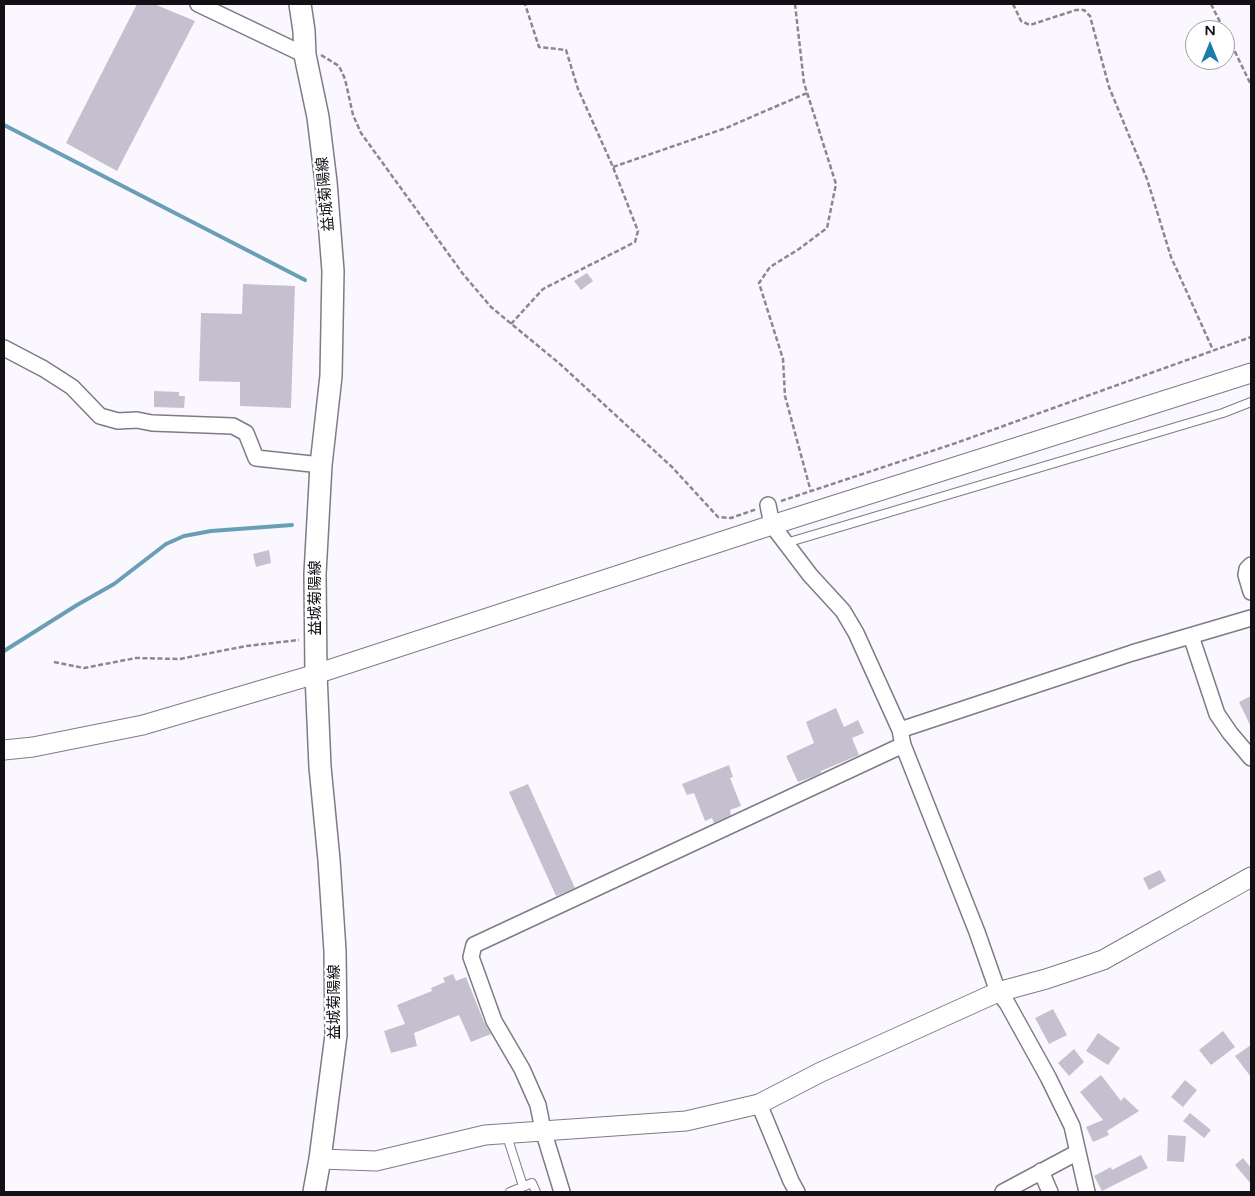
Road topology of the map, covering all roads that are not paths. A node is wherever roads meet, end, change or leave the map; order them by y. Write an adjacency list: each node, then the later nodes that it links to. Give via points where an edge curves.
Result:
1 (198, 4): 3 (street)
2 (300, 4): 3 (main road, 益城菊陽線)
3 (305, 54): 7 (main road, 益城菊陽線, via 318,117 332,271 331,376)
4 (4, 348): 7 (street, via 72,387 100,416 118,421 234,426 246,433 256,458)
5 (1251, 372): 9 (street)
6 (1251, 402): 10 (lane)
7 (321, 464): 15 (main road, 益城菊陽線, via 315,574)
8 (768, 505): 9 (street)
9 (772, 525): 10 (street); 15 (street)
10 (786, 543): 16 (street, via 843,610 856,632)
11 (1251, 565): 12 (street, via 1246,575)
12 (1251, 592)
13 (1251, 618): 14 (street)
14 (1191, 636): 16 (street, via 1123,656); 18 (street, via 1217,714)
15 (316, 674): 17 (street, via 143,725); 25 (main road, 益城菊陽線, via 334,942 336,1035)
16 (902, 738): 20 (street); 22 (street, via 474,945 470,956 494,1021 522,1069 538,1105)
17 (4, 750)
18 (1251, 758)
19 (1251, 877): 20 (street, via 1103,960)
20 (998, 992): 21 (street, via 821,1072); 24 (street, via 1048,1076 1072,1126)
21 (759, 1104): 22 (street, via 686,1121); 32 (street)
22 (543, 1130): 23 (street); 31 (street)
23 (506, 1133): 25 (street, via 485,1135 376,1162); 27 (lane)
24 (1078, 1152): 26 (street); 35 (street)
25 (320, 1159): 28 (main road, 益城菊陽線)
26 (1041, 1171): 33 (street); 34 (street)
27 (523, 1186): 29 (lane); 30 (lane, via 532,1183)
28 (314, 1192)
29 (510, 1192)
30 (536, 1192)
31 (562, 1192)
32 (798, 1192)
33 (1004, 1192)
34 (1050, 1192)
35 (1087, 1192)

